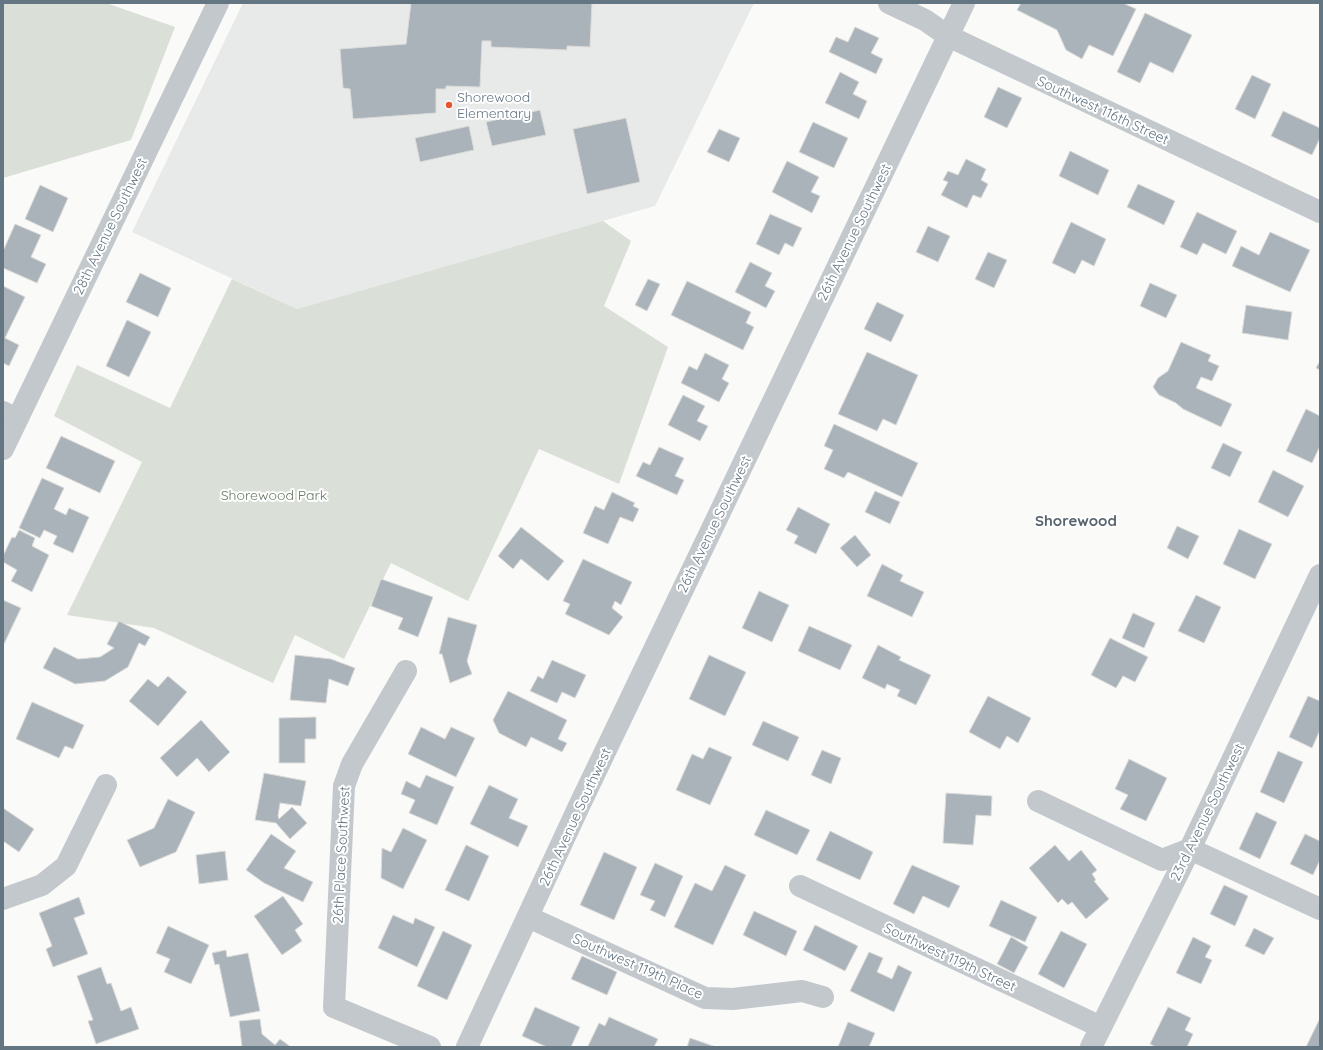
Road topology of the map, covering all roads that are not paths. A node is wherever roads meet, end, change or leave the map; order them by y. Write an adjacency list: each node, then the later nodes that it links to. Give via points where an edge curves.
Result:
1 (218, 3): 6 (street, 28th Avenue Southwest)
2 (889, 3): 4 (street, Southwest 116th Street, via 925,20)
3 (964, 3): 4 (street, 26th Avenue Southwest)
4 (948, 36): 5 (street, Southwest 116th Street); 16 (street, 26th Avenue Southwest)
5 (1320, 212)
6 (10, 416): 7 (street, 28th Avenue Southwest)
7 (3, 449)
8 (1320, 575): 12 (street, 23rd Avenue Southwest)
9 (406, 671): 20 (street, 26th Place Southwest, via 352,764 344,786 334,1007)
10 (106, 785): 14 (street, via 66,866 42,884)
11 (1038, 801): 12 (street, via 1162,860)
12 (1190, 850): 15 (street); 18 (street, 23rd Avenue Southwest)
13 (800, 886): 18 (street, Southwest 119th Street)
14 (3, 899)
15 (1320, 909)
16 (528, 917): 17 (street, Southwest 119th Place, via 705,998 733,999 802,991); 19 (street, 26th Avenue Southwest)
17 (823, 997)
18 (1101, 1027): 21 (street, 23rd Avenue Southwest)
19 (473, 1045)
20 (430, 1047)
21 (1091, 1047)

